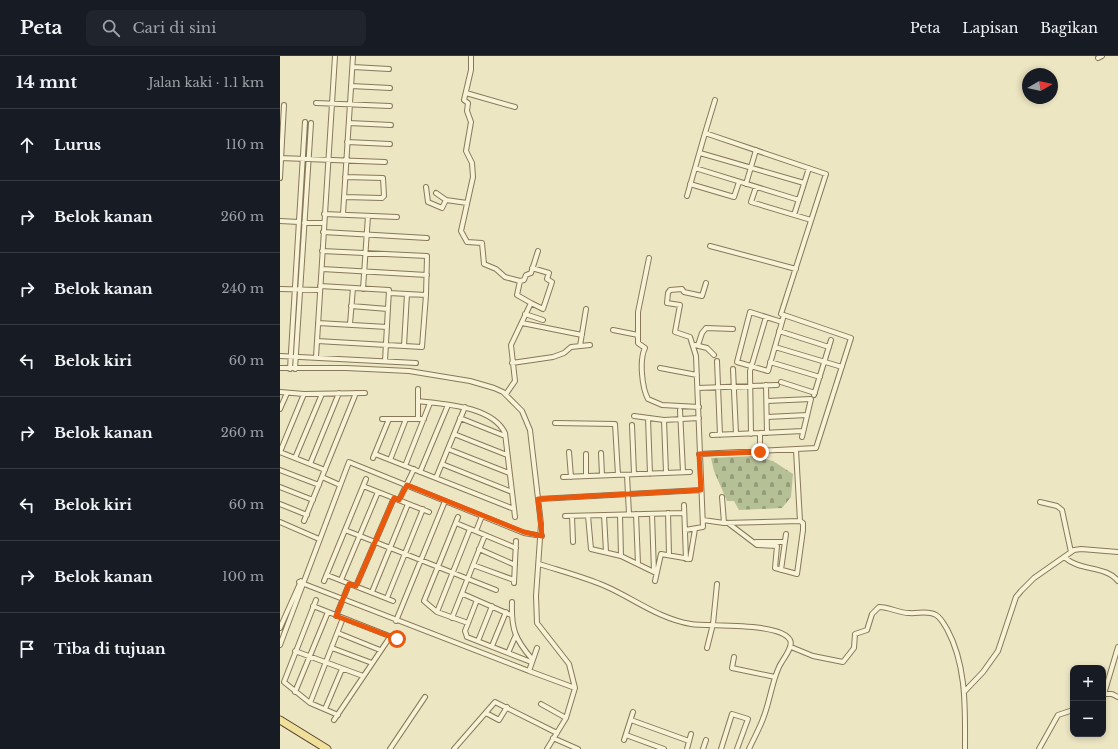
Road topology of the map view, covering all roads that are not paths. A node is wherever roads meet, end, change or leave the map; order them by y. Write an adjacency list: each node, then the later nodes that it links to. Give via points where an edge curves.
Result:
1 (335, 56): 11 (street)
2 (353, 56): 4 (street)
3 (470, 56): 8 (street, via 471,70)
4 (352, 67): 5 (street); 6 (street)
5 (389, 69)
6 (351, 86): 7 (street); 12 (street)
7 (390, 88)
8 (466, 93): 15 (street); 48 (street, via 464,100 468,103 467,111 471,122 466,151 472,163 473,177)
9 (715, 100): 20 (street)
10 (316, 103): 11 (street)
11 (331, 103): 12 (street); 29 (street)
12 (350, 104): 14 (street); 18 (street)
13 (284, 105): 21 (street)
14 (390, 106)
15 (515, 107)
16 (305, 122): 27 (street)
17 (311, 123): 28 (street)
18 (349, 123): 19 (street); 22 (street)
19 (391, 125)
20 (706, 133): 24 (street); 25 (street)
21 (281, 140): 26 (street)
22 (348, 142): 23 (street); 30 (street)
23 (390, 144)
24 (756, 150): 33 (street); 34 (street)
25 (700, 153): 32 (street); 34 (street)
26 (280, 158): 27 (street); 35 (street)
27 (303, 158): 28 (street); 56 (street)
28 (308, 158): 29 (street); 56 (street)
29 (328, 158): 30 (street); 49 (street)
30 (346, 159): 31 (street); 36 (street)
31 (385, 162)
32 (695, 168): 37 (street); 39 (street)
33 (809, 168): 38 (street); 54 (street, via 826,174)
34 (750, 169): 38 (street); 40 (street)
35 (280, 176)
36 (345, 177): 44 (street); 44 (street, via 383,178 384,196)
37 (739, 182): 39 (street, via 734,197); 40 (street)
38 (804, 183): 47 (street)
39 (690, 184): 45 (street)
40 (746, 184): 42 (street)
41 (426, 187): 46 (street, via 428,202 442,208)
42 (756, 187): 47 (street); 51 (street, via 751,202)
43 (436, 193): 46 (street)
44 (344, 196): 50 (street)
45 (687, 196)
46 (446, 200): 48 (street)
47 (799, 200): 51 (street)
48 (467, 203): 71 (street, via 461,229 467,242 482,243 484,264 496,269 505,277)
49 (324, 214): 50 (street); 57 (street)
50 (343, 214): 52 (street)
51 (794, 215): 54 (street)
52 (368, 216): 53 (street); 59 (street)
53 (397, 217)
54 (811, 220): 68 (street)
55 (280, 221): 56 (street)
56 (301, 222): 57 (street); 76 (street)
57 (323, 223): 58 (street)
58 (323, 232): 59 (street); 62 (street)
59 (366, 234): 60 (street); 64 (street)
60 (427, 238)
61 (710, 246): 68 (street)
62 (322, 251): 64 (street); 66 (street)
63 (538, 251): 67 (street)
64 (365, 253): 69 (street); 70 (street, via 427,256)
65 (649, 258): 97 (street, via 640,294)
66 (322, 268): 69 (street); 73 (street)
67 (532, 268): 71 (street, via 525,280); 81 (street, via 549,273 547,279 552,282 543,309)
68 (796, 269): 86 (street, via 781,314)
69 (364, 271): 70 (street); 77 (street)
70 (427, 275): 80 (street)
71 (520, 281): 81 (street, via 517,295)
72 (706, 283): 103 (street, via 702,296 682,290 670,290 668,293 668,303 680,305 675,332 690,337)
73 (320, 288): 74 (street); 76 (street); 90 (street)
74 (353, 288): 77 (street); 82 (street)
75 (280, 289): 76 (street)
76 (297, 289): 110 (street)
77 (363, 289): 78 (street, via 387,290)
78 (389, 293): 79 (street); 83 (street)
79 (407, 294): 80 (street); 104 (street)
80 (426, 295): 104 (street, via 422,347)
81 (530, 302): 85 (street)
82 (351, 306): 83 (street); 92 (street)
83 (388, 309): 93 (street)
84 (586, 309): 98 (street)
85 (525, 314): 88 (street); 91 (street)
86 (784, 315): 89 (street); 119 (street, via 851,338)
87 (766, 317): 89 (street); 118 (street); 118 (street, via 750,312 737,362)
88 (543, 320)
89 (782, 322): 96 (street)
90 (318, 323): 92 (street); 100 (street)
91 (522, 323): 98 (street); 117 (street, via 511,345)
92 (350, 324): 93 (street)
93 (387, 327): 101 (street)
94 (733, 329): 103 (street, via 706,328)
95 (613, 330): 97 (street)
96 (779, 331): 106 (street); 107 (street)
97 (638, 334): 147 (street, via 638,344 645,348 642,384 648,399 662,405)
98 (582, 335): 105 (street)
99 (831, 340): 107 (street)
100 (317, 341): 101 (street); 111 (street)
101 (386, 345): 104 (street); 112 (street)
102 (590, 345): 105 (street)
103 (696, 345): 108 (street, via 707,348); 124 (street)
104 (404, 346)
105 (580, 346): 117 (street, via 571,347 553,357)
106 (775, 347): 114 (street); 115 (street)
107 (829, 347): 115 (street)
108 (714, 355)
109 (280, 356): 110 (street)
110 (293, 357): 111 (street); 122 (street)
111 (316, 357): 112 (street)
112 (385, 361): 116 (street)
113 (717, 361): 132 (street)
114 (770, 362): 118 (street, via 768,371); 125 (street)
115 (825, 362): 119 (street); 125 (street)
116 (416, 363)
117 (512, 363): 141 (street, via 515,381)
118 (752, 366): 129 (street)
119 (842, 367): 176 (street, via 817,448)
120 (280, 368): 122 (street)
121 (660, 368): 124 (street)
122 (292, 369): 141 (street, via 346,368 408,372 470,381)
123 (733, 369): 130 (street)
124 (697, 375): 131 (street)
125 (820, 377): 126 (street, via 815,394)
126 (781, 382)
127 (766, 385): 128 (street); 129 (street); 143 (street)
128 (776, 385)
129 (750, 386): 130 (street); 170 (street)
130 (734, 387): 132 (street); 169 (street)
131 (698, 388): 132 (street); 147 (street)
132 (718, 388): 172 (street)
133 (418, 389): 142 (street)
134 (280, 392): 136 (street)
135 (365, 392): 138 (street)
136 (287, 393): 139 (street); 148 (street)
137 (339, 393): 138 (street); 140 (street); 188 (street)
138 (356, 393): 193 (street)
139 (304, 394): 140 (street); 177 (street)
140 (322, 394): 185 (street)
141 (506, 394): 221 (street, via 522,411 528,424)
142 (418, 401): 144 (street); 159 (street)
143 (766, 401): 150 (street, via 810,399 812,401); 152 (street)
144 (430, 403): 145 (street); 160 (street)
145 (448, 405): 146 (street); 194 (street)
146 (465, 407): 154 (street); 173 (street, via 495,420 503,429)
147 (699, 407): 156 (street)
148 (280, 410)
149 (680, 410): 161 (street)
150 (807, 415): 152 (street); 165 (street)
151 (634, 416): 155 (street)
152 (767, 417): 167 (street)
153 (382, 418): 157 (street)
154 (460, 418): 168 (street); 173 (street)
155 (648, 418): 162 (street); 200 (street)
156 (699, 418): 161 (street); 183 (street)
157 (390, 419): 158 (street); 180 (street)
158 (406, 419): 159 (street); 187 (street)
159 (418, 419): 160 (street)
160 (424, 419): 190 (street)
161 (680, 419): 162 (street); 195 (street)
162 (664, 420): 198 (street)
163 (555, 423): 202 (street, via 615,424)
164 (632, 425): 199 (street)
165 (803, 431): 167 (street); 174 (street)
166 (760, 433): 167 (street); 170 (street); 179 (street)
167 (767, 433)
168 (454, 434): 175 (street); 184 (street)
169 (736, 434): 170 (street); 172 (street)
170 (751, 434)
171 (712, 435): 172 (street)
172 (720, 435)
173 (505, 436): 184 (street)
174 (802, 436)
175 (448, 449): 189 (street); 197 (street)
176 (796, 450): 179 (street); 248 (street)
177 (280, 452): 185 (street)
178 (569, 452): 207 (street)
179 (760, 452): 183 (street)
180 (375, 454): 186 (street); 187 (street)
181 (586, 454): 204 (street)
182 (601, 454): 201 (street)
183 (699, 454): 215 (street)
184 (507, 455): 197 (street)
185 (295, 458): 188 (street)
186 (373, 458)
187 (390, 460): 190 (street)
188 (310, 464): 193 (street)
189 (442, 464): 208 (street); 217 (street)
190 (405, 466): 191 (street)
191 (414, 469): 194 (street); 212 (street)
192 (280, 470): 210 (street)
193 (325, 470): 205 (street)
194 (420, 472): 208 (street)
195 (683, 472): 196 (street); 198 (street)
196 (690, 472)
197 (510, 473): 217 (street)
198 (666, 473): 200 (street)
199 (634, 474): 200 (street); 203 (street)
200 (650, 474)
201 (602, 475): 202 (street); 204 (street)
202 (618, 475): 203 (street)
203 (627, 475): 218 (street)
204 (586, 476): 207 (street)
205 (322, 477): 210 (street); 211 (street)
206 (563, 477): 207 (street)
207 (570, 477)
208 (436, 478): 230 (street)
209 (366, 479): 213 (street)
210 (319, 485): 222 (street)
211 (340, 485): 212 (street, via 349,462); 261 (street)
212 (407, 485): 223 (street); 224 (street)
213 (363, 486): 216 (street); 254 (street)
214 (280, 487): 222 (street)
215 (701, 490): 218 (street); 246 (street)
216 (378, 492): 220 (street); 259 (street)
217 (512, 492): 230 (street)
218 (628, 494): 221 (street); 234 (street)
219 (722, 497): 251 (street)
220 (394, 498): 223 (street); 263 (street)
221 (538, 499): 260 (street)
222 (313, 500): 237 (street)
223 (399, 500): 227 (street)
224 (445, 500): 240 (street); 278 (street)
225 (1040, 502): 271 (street, via 1057,506 1062,510)
226 (280, 504): 237 (street)
227 (408, 504): 229 (street); 267 (street)
228 (684, 505): 233 (street)
229 (423, 509): 231 (street); 273 (street)
230 (514, 509): 245 (street)
231 (429, 512)
232 (668, 513): 233 (street); 236 (street); 274 (street)
233 (684, 513): 255 (street)
234 (629, 514): 235 (street); 239 (street)
235 (636, 514): 236 (street); 281 (street)
236 (652, 514): 285 (street)
237 (307, 515): 247 (street)
238 (604, 515): 239 (street); 243 (street); 270 (street)
239 (620, 515): 275 (street)
240 (482, 516): 256 (street); 260 (street)
241 (565, 516): 242 (street)
242 (572, 516): 243 (street); 264 (street)
243 (588, 516): 270 (street, via 590,547)
244 (458, 517): 250 (street)
245 (515, 517)
246 (703, 520): 251 (street); 253 (street, via 703,528)
247 (304, 521)
248 (800, 521): 251 (street); 284 (street, via 803,523 803,530 798,574)
249 (280, 522): 261 (street)
250 (456, 523): 252 (street); 283 (street)
251 (726, 523): 265 (street)
252 (470, 529): 256 (street); 286 (street)
253 (695, 529): 255 (street); 277 (street, via 690,558)
254 (345, 530): 259 (street); 287 (street)
255 (685, 530): 277 (street)
256 (476, 531): 258 (street)
257 (786, 534): 266 (street)
258 (485, 535): 268 (street); 269 (street)
259 (360, 536): 263 (street); 290 (street)
260 (540, 536): 280 (street)
261 (319, 539): 288 (street)
262 (516, 541): 268 (street)
263 (375, 542): 267 (street); 298 (street)
264 (573, 542)
265 (754, 542): 266 (street); 284 (street, via 757,545 777,546 774,567)
266 (784, 542): 284 (street)
267 (390, 548): 273 (street); 300 (street)
268 (516, 548): 279 (street)
269 (479, 549): 279 (street); 282 (street)
270 (606, 552): 275 (street)
271 (1071, 552): 272 (street, via 1081,549); 276 (street)
272 (1118, 552)
273 (405, 554): 278 (street); 302 (street)
274 (669, 555): 277 (street); 285 (street, via 660,555)
275 (621, 556): 281 (street)
276 (1064, 557): 293 (street, via 1078,566 1106,572); 348 (street, via 1020,591 998,651)
277 (686, 559)
278 (421, 560): 283 (street); 317 (street)
279 (515, 564): 282 (street, via 514,582)
280 (539, 564): 319 (street, via 607,587 669,617 690,624); 345 (street, via 537,623 569,664)
281 (638, 564): 285 (street)
282 (473, 565): 289 (street)
283 (438, 567): 286 (street); 311 (street, via 424,599)
284 (781, 570)
285 (655, 572): 292 (street)
286 (452, 573): 289 (street); 311 (street)
287 (327, 575): 290 (street); 291 (street)
288 (305, 576): 294 (street); 295 (street)
289 (468, 579): 299 (street); 301 (street)
290 (341, 580): 296 (street)
291 (324, 581)
292 (655, 581)
293 (1118, 581)
294 (299, 582): 295 (street); 320 (street)
295 (304, 584): 303 (street); 326 (street)
296 (349, 584): 298 (street); 303 (street)
297 (717, 584): 319 (street)
298 (356, 586): 300 (street)
299 (496, 590)
300 (372, 592): 302 (street)
301 (462, 594): 305 (street); 316 (street)
302 (387, 598): 306 (street)
303 (342, 599): 314 (street); 317 (street)
304 (316, 600): 308 (street)
305 (477, 600): 309 (street); 318 (street)
306 (393, 601)
307 (512, 602): 313 (street)
308 (313, 606): 310 (street); 334 (street)
309 (492, 606): 312 (street); 325 (street)
310 (328, 612): 314 (street); 336 (street)
311 (437, 612): 316 (street)
312 (506, 612): 313 (street); 327 (street)
313 (511, 615): 323 (street)
314 (336, 616): 315 (street)
315 (343, 618): 321 (street); 322 (street)
316 (452, 618): 318 (street)
317 (396, 621): 342 (street)
318 (468, 624): 325 (street, via 466,635)
319 (713, 624): 328 (street, via 744,625 782,634 790,639); 332 (street)
320 (280, 628)
321 (338, 633): 330 (street); 333 (street)
322 (390, 636): 324 (street); 333 (street)
323 (515, 638): 335 (street); 338 (street)
324 (397, 639)
325 (478, 641): 327 (street)
326 (280, 645)
327 (492, 646): 335 (street)
328 (791, 647): 344 (street); 348 (street, via 813,656 843,662 854,648 855,634 867,630 872,614 879,607 910,614 929,613 942,621 951,637 962,672)
329 (1118, 647): 346 (street)
330 (332, 648): 339 (street); 340 (street)
331 (537, 648): 338 (street)
332 (707, 648)
333 (380, 650): 340 (street)
334 (295, 651): 336 (street); 347 (street, via 284,680)
335 (508, 653): 338 (street)
336 (310, 656): 339 (street); 347 (street)
337 (734, 657): 344 (street, via 732,668)
338 (532, 660): 342 (street)
339 (326, 662): 341 (street); 352 (street)
340 (372, 663): 343 (street)
341 (342, 668): 343 (street); 355 (street)
342 (529, 670): 345 (street)
343 (363, 676): 359 (street)
344 (776, 677): 379 (street, via 763,721)
345 (575, 688): 360 (street)
346 (1106, 688)
347 (295, 692): 352 (street)
348 (964, 692): 380 (street)
349 (1106, 695): 351 (street)
350 (425, 697): 370 (street)
351 (1118, 697)
352 (310, 703): 355 (street)
353 (541, 704): 360 (street)
354 (507, 707): 358 (street, via 495,702); 358 (street, via 500,720); 364 (street)
355 (325, 709): 359 (street)
356 (1070, 711): 381 (street, via 1058,715)
357 (633, 712): 363 (street)
358 (486, 713): 371 (street)
359 (338, 715): 362 (street)
360 (566, 717): 364 (street)
361 (280, 720): 369 (main road)
362 (334, 720)
363 (631, 720): 368 (street); 374 (street, via 625,738)
364 (555, 732): 366 (street)
365 (691, 734): 368 (street)
366 (553, 738): 372 (street); 373 (street)
367 (706, 740): 376 (street)
368 (689, 741): 375 (street)
369 (327, 749)
370 (390, 749)
371 (454, 749)
372 (547, 749)
373 (578, 749)
374 (664, 749)
375 (687, 749)
376 (703, 749)
377 (721, 749): 378 (street, via 732,714 748,719)
378 (737, 749)
379 (749, 749)
380 (965, 749)
381 (1039, 749)

